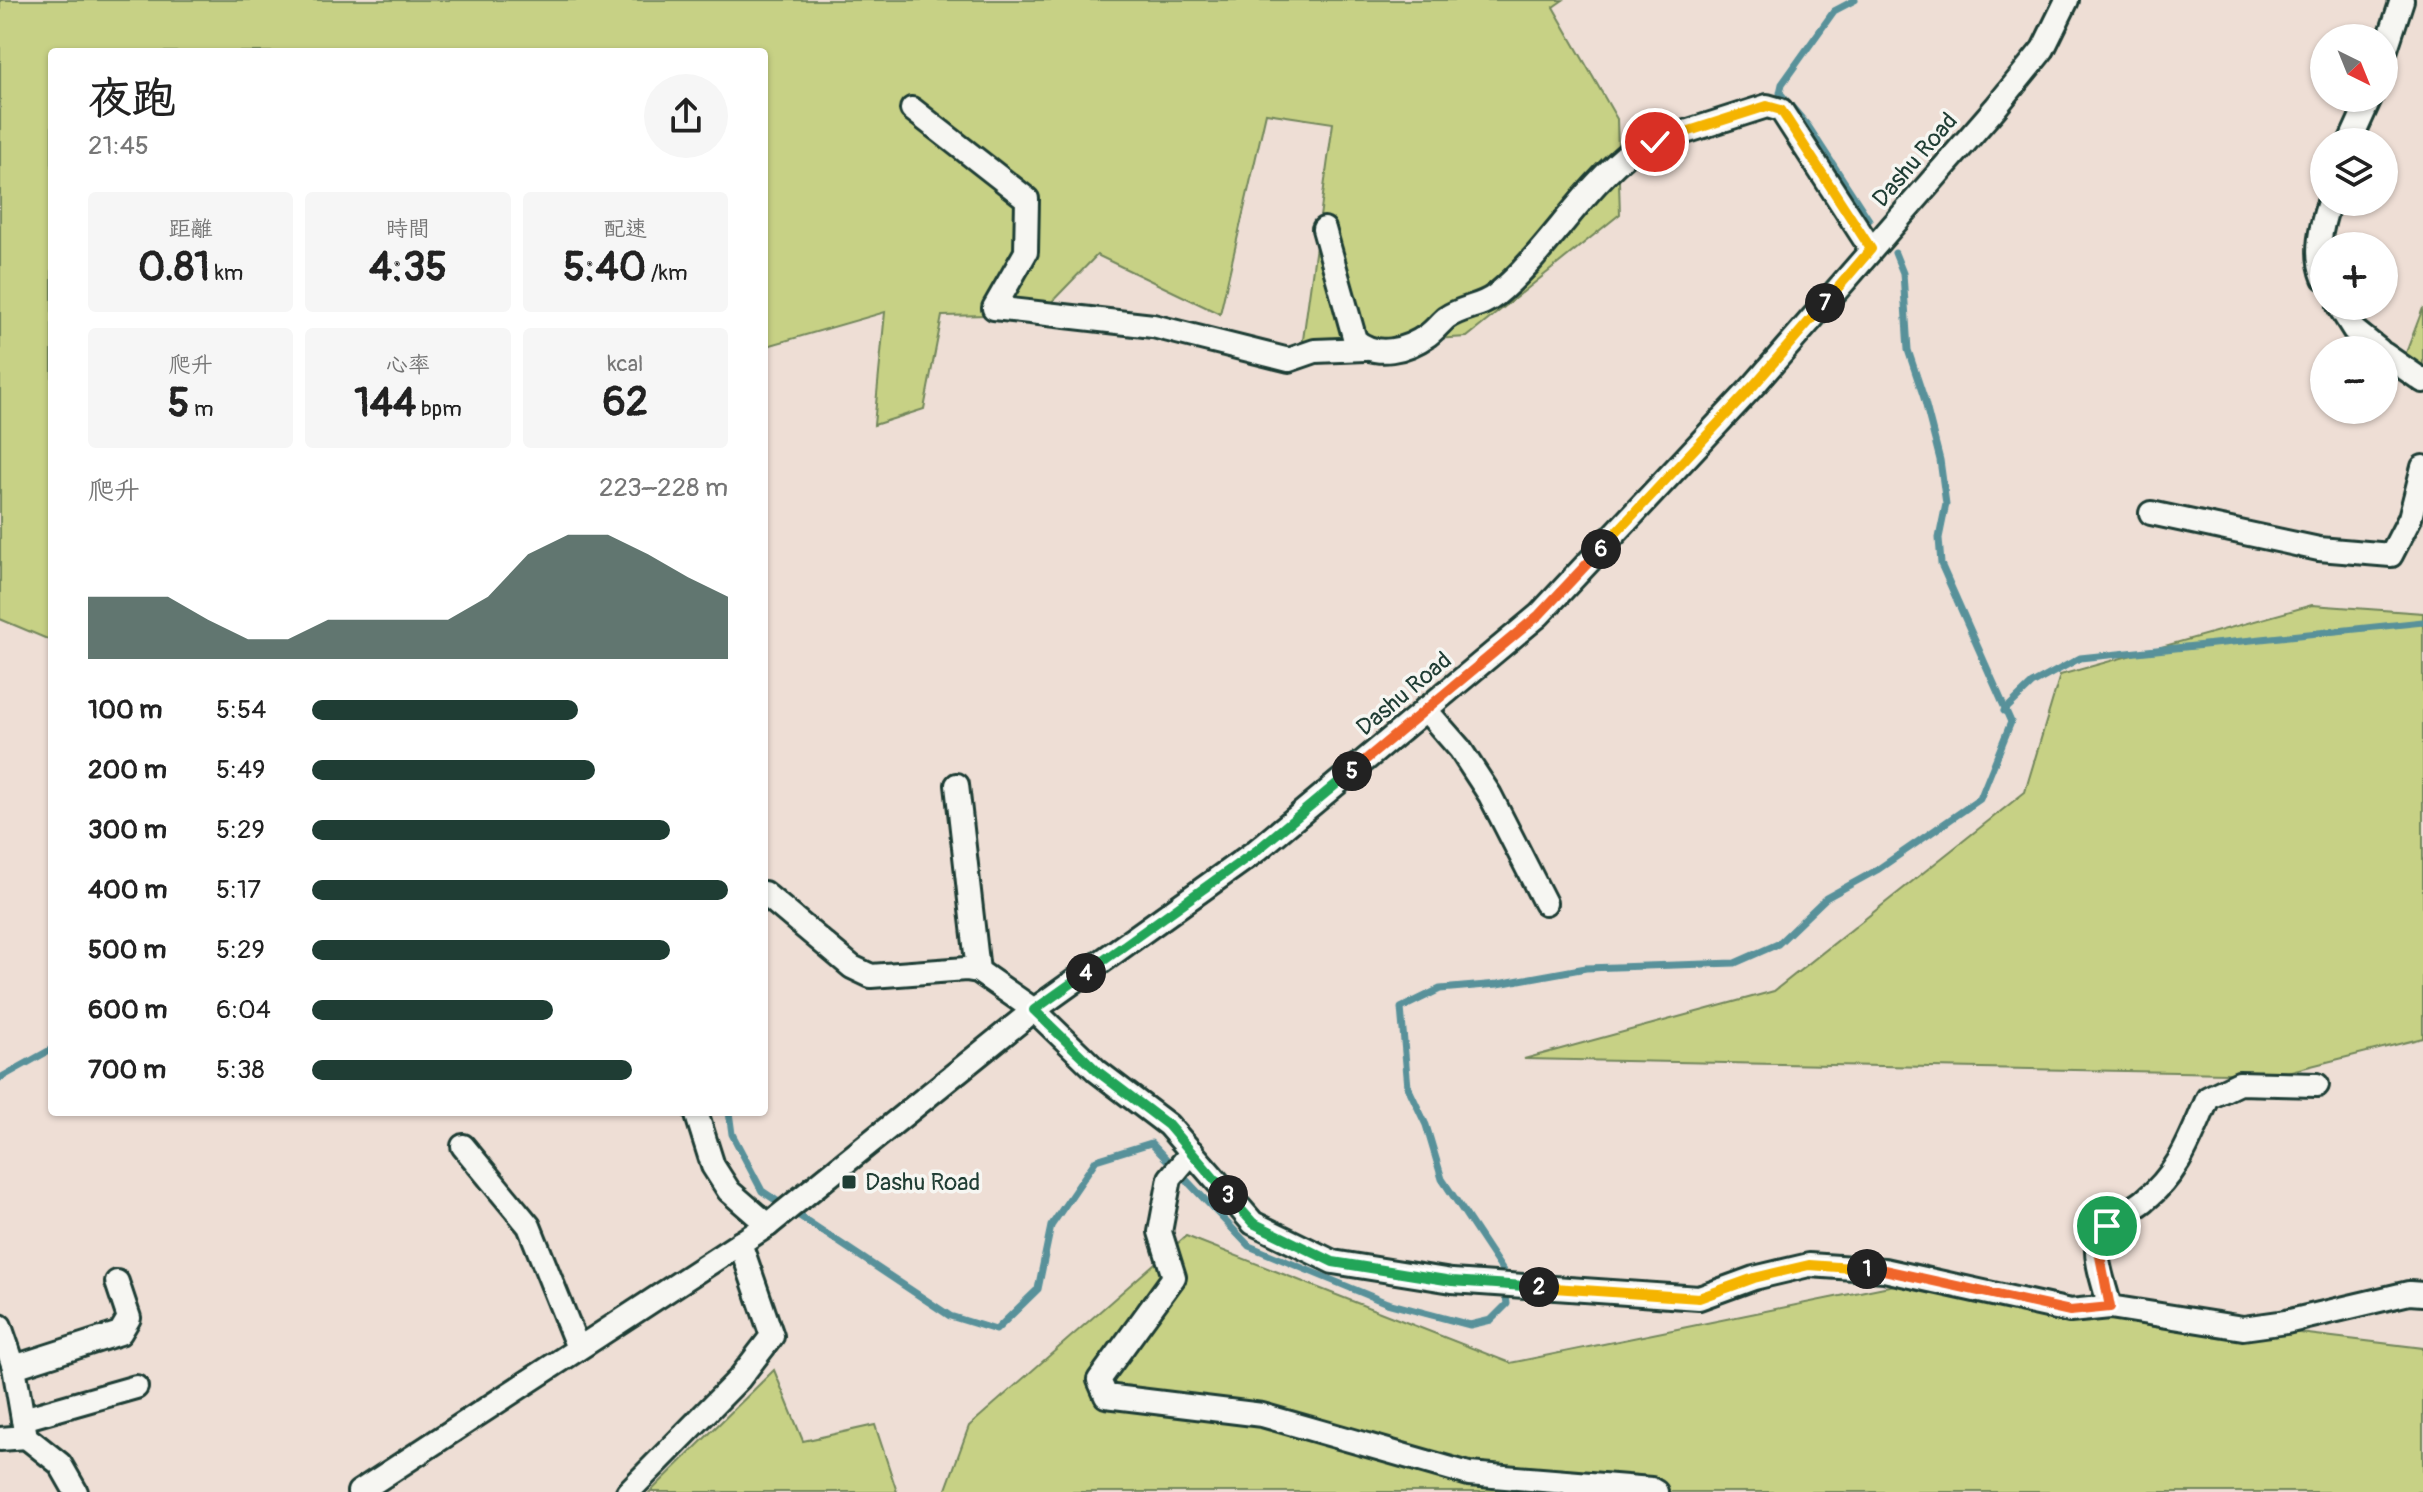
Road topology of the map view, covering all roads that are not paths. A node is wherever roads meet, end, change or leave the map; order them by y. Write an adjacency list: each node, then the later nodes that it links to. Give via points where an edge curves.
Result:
1 (2067, 0): 6 (street, Dashu Road, via 2043,49)
2 (2402, 0): 3 (street)
3 (2394, 24)
4 (912, 109): 9 (street, via 1027,199 1026,252 994,308 1153,326 1289,360 1315,351)
5 (1324, 229): 9 (street, via 1355,340)
6 (1871, 249): 9 (street, via 1781,110 1767,106 1635,148 1616,162 1493,298 1448,317 1409,346); 14 (street, Dashu Road, via 1755,384 1539,615)
7 (2348, 320): 8 (street)
8 (2362, 336)
9 (1365, 349)
10 (2398, 364): 11 (street)
11 (2423, 381)
12 (2423, 467): 13 (street, via 2410,518 2391,555 2319,549)
13 (2151, 513)
14 (1425, 709): 17 (street, via 1490,795); 19 (street, Dashu Road, via 1256,851)
15 (957, 785): 18 (street)
16 (768, 896): 18 (street, via 852,967 871,976)
17 (1545, 903)
18 (978, 971): 19 (street)
19 (1034, 1010): 23 (street, via 1097,1071 1168,1125); 24 (street, Dashu Road)
20 (2317, 1085): 28 (street, via 2239,1083 2208,1098 2180,1164 2145,1201 2107,1226 2097,1241)
21 (697, 1116): 24 (street, via 713,1166 729,1191)
22 (463, 1146): 30 (street, via 529,1226)
23 (1192, 1152): 28 (street, via 1253,1223 1333,1262 1452,1281 1699,1298 1809,1265 1884,1270 2070,1311); 38 (street, via 1170,1178 1160,1232 1174,1277 1099,1380 1106,1396 1262,1415 1469,1474)
24 (768, 1225): 25 (street, Dashu Road)
25 (740, 1243): 30 (street, Dashu Road); 37 (street, via 772,1336 739,1379)
26 (117, 1282): 31 (street, via 129,1318 120,1333)
27 (2423, 1294): 28 (street, via 2243,1328)
28 (2110, 1307)
29 (0, 1326): 31 (street)
30 (578, 1348): 36 (street, Dashu Road)
31 (14, 1367): 33 (street)
32 (136, 1387): 33 (street)
33 (24, 1428): 34 (street); 35 (street, via 60,1464)
34 (0, 1439)
35 (76, 1492)
36 (359, 1492)
37 (628, 1492)
38 (1656, 1492)

